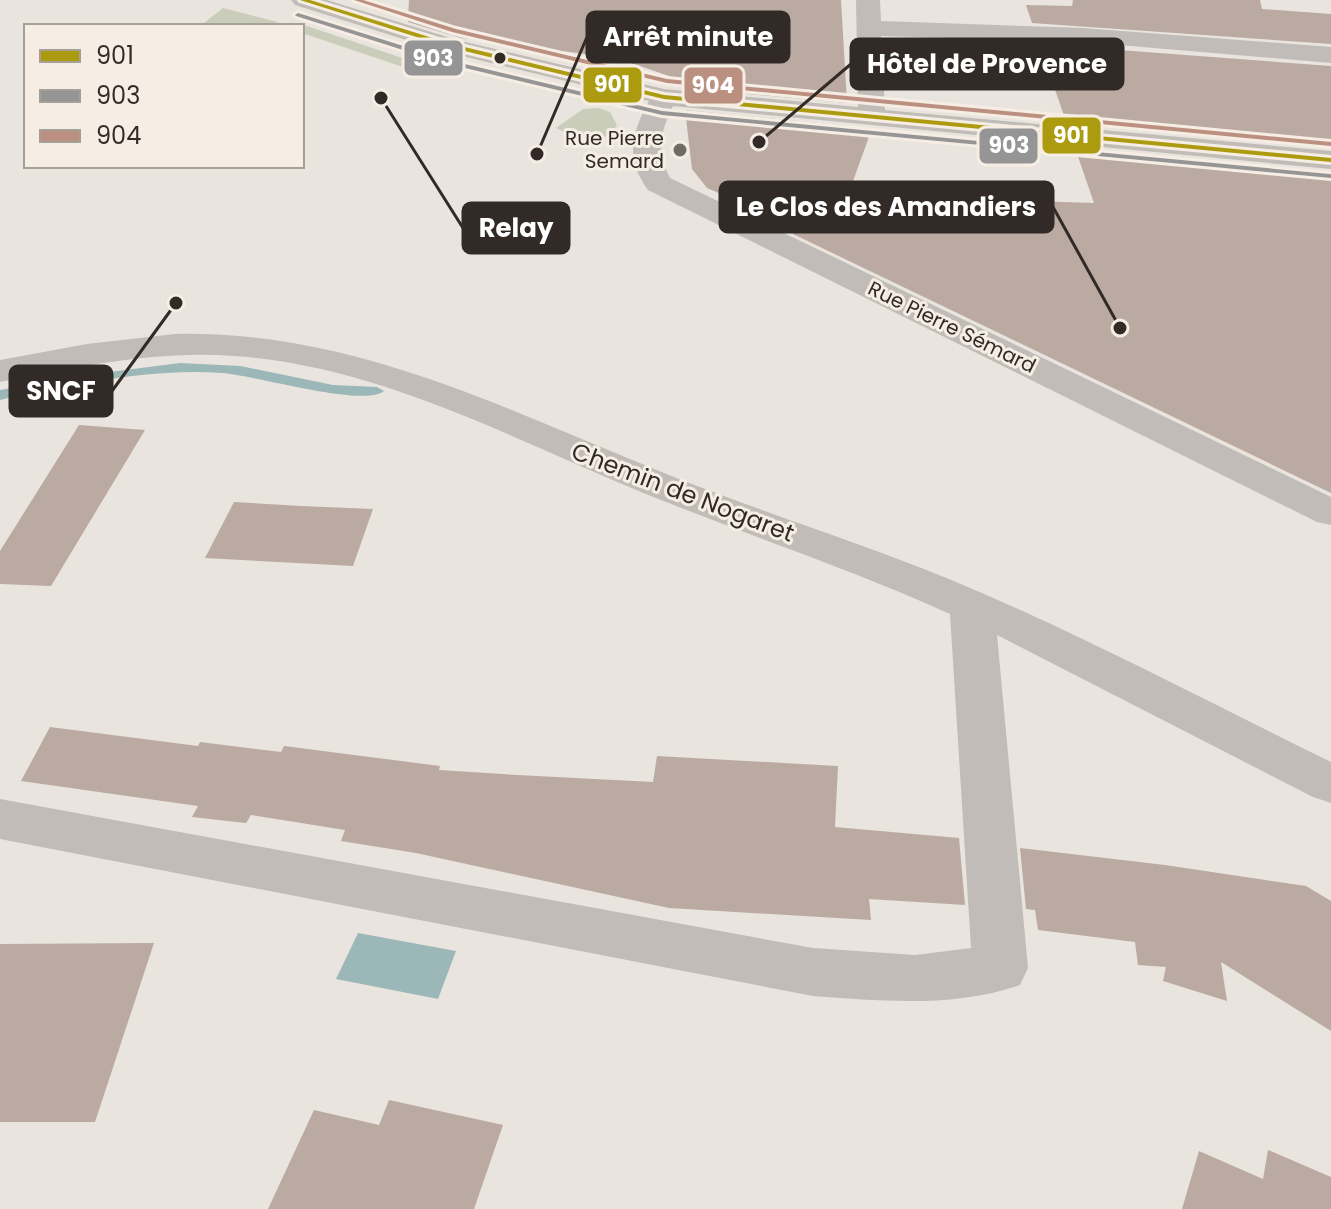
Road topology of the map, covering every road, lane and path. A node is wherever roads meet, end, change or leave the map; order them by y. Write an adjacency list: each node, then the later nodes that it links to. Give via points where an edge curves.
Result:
1 (303, 0): 5 (street, via 462,49)
2 (868, 0): 3 (street)
3 (870, 28): 4 (street, via 1083,35); 6 (street)
4 (1331, 55)
5 (664, 97): 6 (street); 9 (street, Rue Pierre Sémard, via 643,147 658,184)
6 (872, 117): 7 (street)
7 (1331, 160)
8 (0, 371): 10 (street, Chemin de Nogaret, via 167,344 236,345 327,357 465,405)
9 (1331, 513)
10 (972, 606): 11 (street, Chemin de Nogaret); 12 (street, via 1000,968 915,979 813,972)
11 (1331, 784)
12 (0, 819)

